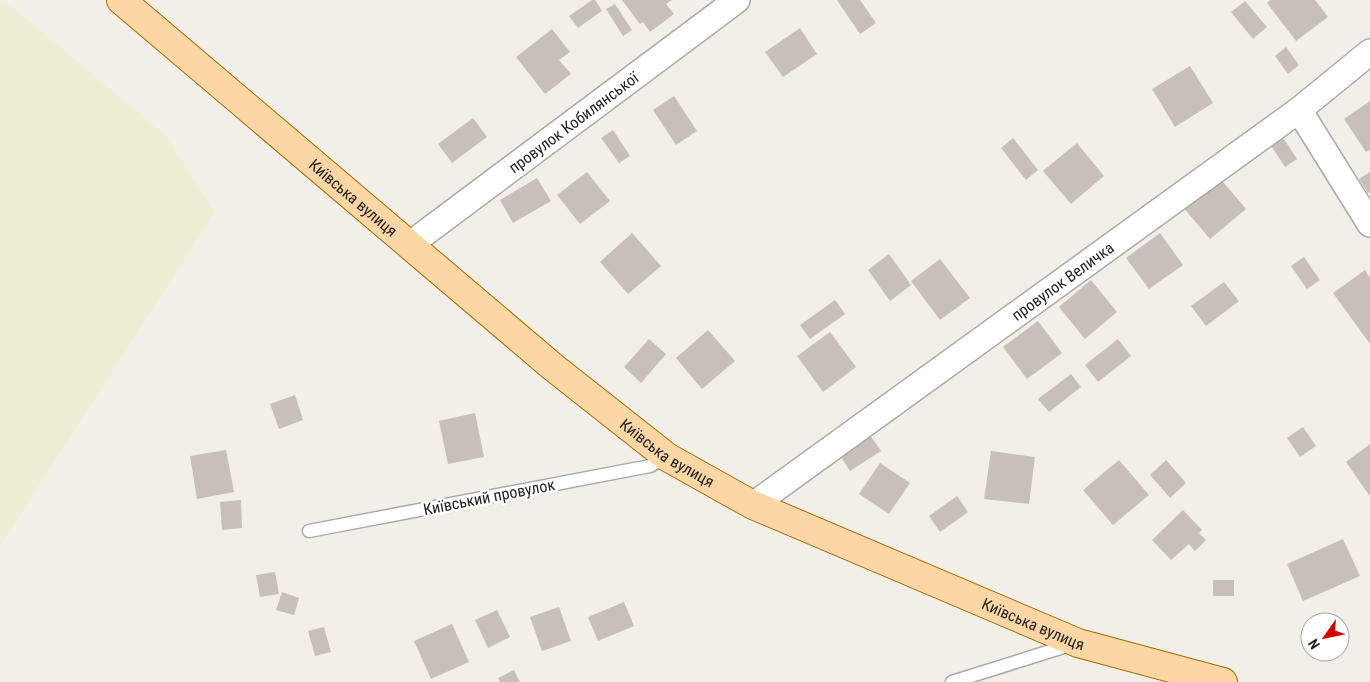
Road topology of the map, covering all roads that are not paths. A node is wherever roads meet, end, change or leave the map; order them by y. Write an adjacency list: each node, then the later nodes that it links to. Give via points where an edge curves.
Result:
1 (121, 0): 6 (main road, Київська вулиця)
2 (737, 0): 6 (street, провулок Кобилянської)
3 (1370, 52): 4 (street, провулок Величка)
4 (1299, 110): 5 (street); 8 (street, провулок Величка)
5 (1370, 224)
6 (409, 245): 7 (main road, Київська вулиця, via 553,367)
7 (667, 457): 8 (main road, Київська вулиця); 9 (lane, Київський провулок, via 650,466)
8 (753, 505): 10 (main road, Київська вулиця)
9 (309, 531)
10 (1078, 643): 11 (lane); 12 (main road, Київська вулиця)
11 (952, 682)
12 (1223, 682)

